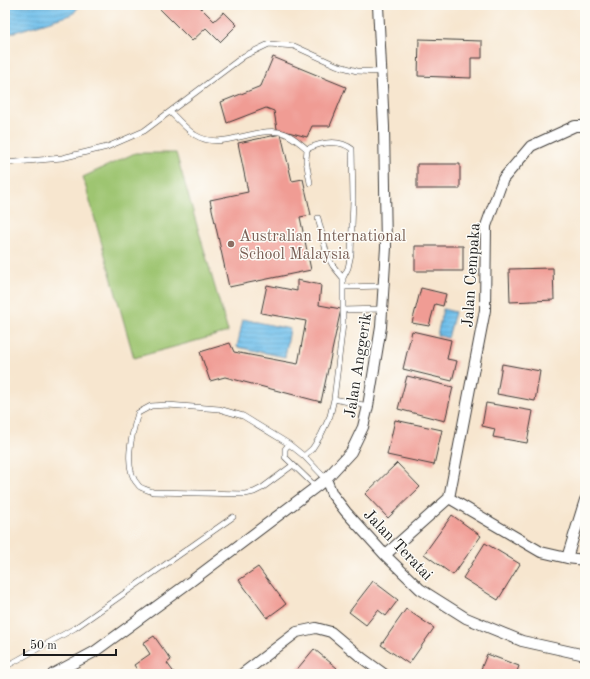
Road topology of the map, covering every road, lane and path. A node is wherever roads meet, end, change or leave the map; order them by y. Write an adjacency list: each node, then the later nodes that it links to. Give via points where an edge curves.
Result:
1 (378, 5): 2 (street, Jalan Anggerik)
2 (381, 72): 3 (lane, via 357,71 336,65 294,46 269,44 244,56); 10 (street, Jalan Anggerik, via 386,247)
3 (170, 112): 5 (lane, via 195,135 210,140 225,140 258,132 280,132); 6 (lane, via 144,132 107,147 62,158)
4 (585, 126): 22 (street, Jalan Cempaka, via 574,126 532,146 503,179 488,219 485,310)
5 (307, 149): 7 (lane); 9 (lane, via 317,144 335,142 352,149 351,254)
6 (5, 163)
7 (310, 183)
8 (318, 218): 9 (lane, via 327,255 332,266)
9 (343, 278): 11 (lane)
10 (383, 286): 11 (lane); 12 (street, Jalan Anggerik)
11 (343, 287): 13 (lane)
12 (382, 309): 13 (lane); 15 (street, Jalan Anggerik)
13 (343, 310): 14 (lane)
14 (334, 399): 15 (lane); 17 (lane, via 330,416 321,435)
15 (368, 406): 19 (street, Jalan Anggerik, via 363,427 351,452)
16 (289, 444): 17 (lane); 18 (lane, via 284,453); 18 (lane, via 243,416 219,409 151,406 138,413 132,432 130,463 133,478 140,487 153,492 245,494 262,488)
17 (304, 456): 19 (lane)
18 (293, 465): 20 (lane)
19 (326, 479): 20 (street, Jalan Anggerik); 21 (street, Jalan Teratai)
20 (316, 487): 21 (street, Jalan Teratai); 30 (street, Jalan Anggerik, via 94,652)
21 (332, 494): 25 (street, Jalan Teratai)
22 (449, 498): 25 (street); 26 (street, via 541,552)
23 (585, 500): 26 (street)
24 (232, 517): 29 (lane, via 75,628)
25 (385, 555): 28 (street, Jalan Teratai, via 420,589 466,618 522,641)
26 (567, 558): 27 (street)
27 (585, 560)
28 (585, 655)
29 (5, 667)
30 (53, 674)
31 (242, 674): 32 (street, via 297,632 316,628 331,632)
32 (384, 674)

